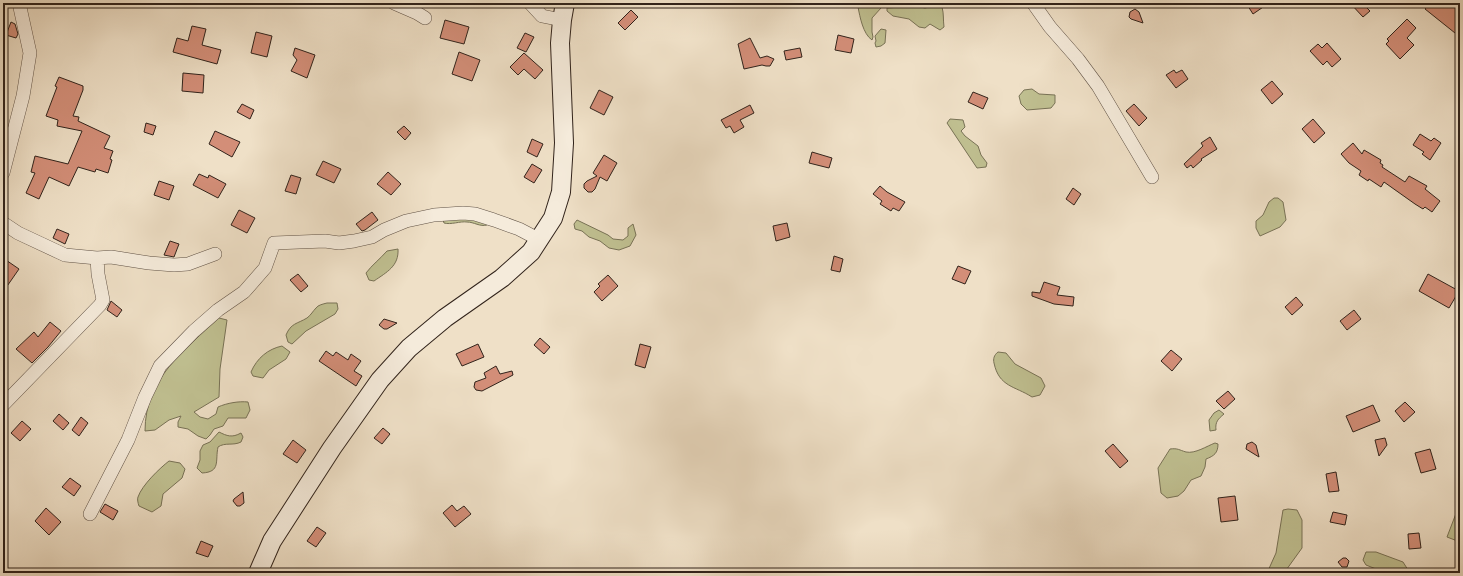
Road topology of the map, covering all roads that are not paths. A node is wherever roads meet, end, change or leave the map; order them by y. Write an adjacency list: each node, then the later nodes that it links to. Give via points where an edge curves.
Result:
1 (19, 3): 7 (street, via 30,52 23,96)
2 (394, 3): 6 (street)
3 (530, 3): 5 (street, via 542,16)
4 (1033, 3): 8 (street, via 1098,86)
5 (563, 12): 10 (street, via 560,43 564,143 561,192 553,218)
6 (425, 18)
7 (3, 173)
8 (1152, 178)
9 (3, 223): 12 (street, via 18,233 65,255)
10 (540, 240): 14 (street, via 494,220 462,212 406,221 372,237 347,242 274,243 265,268 244,292 194,331 160,366 144,397 128,440); 15 (street, via 531,252 502,278 445,318 409,348 380,380 272,541)
11 (215, 254): 12 (street, via 188,264)
12 (97, 258): 13 (street, via 102,300 100,305)
13 (3, 404)
14 (90, 514)
15 (258, 573)

